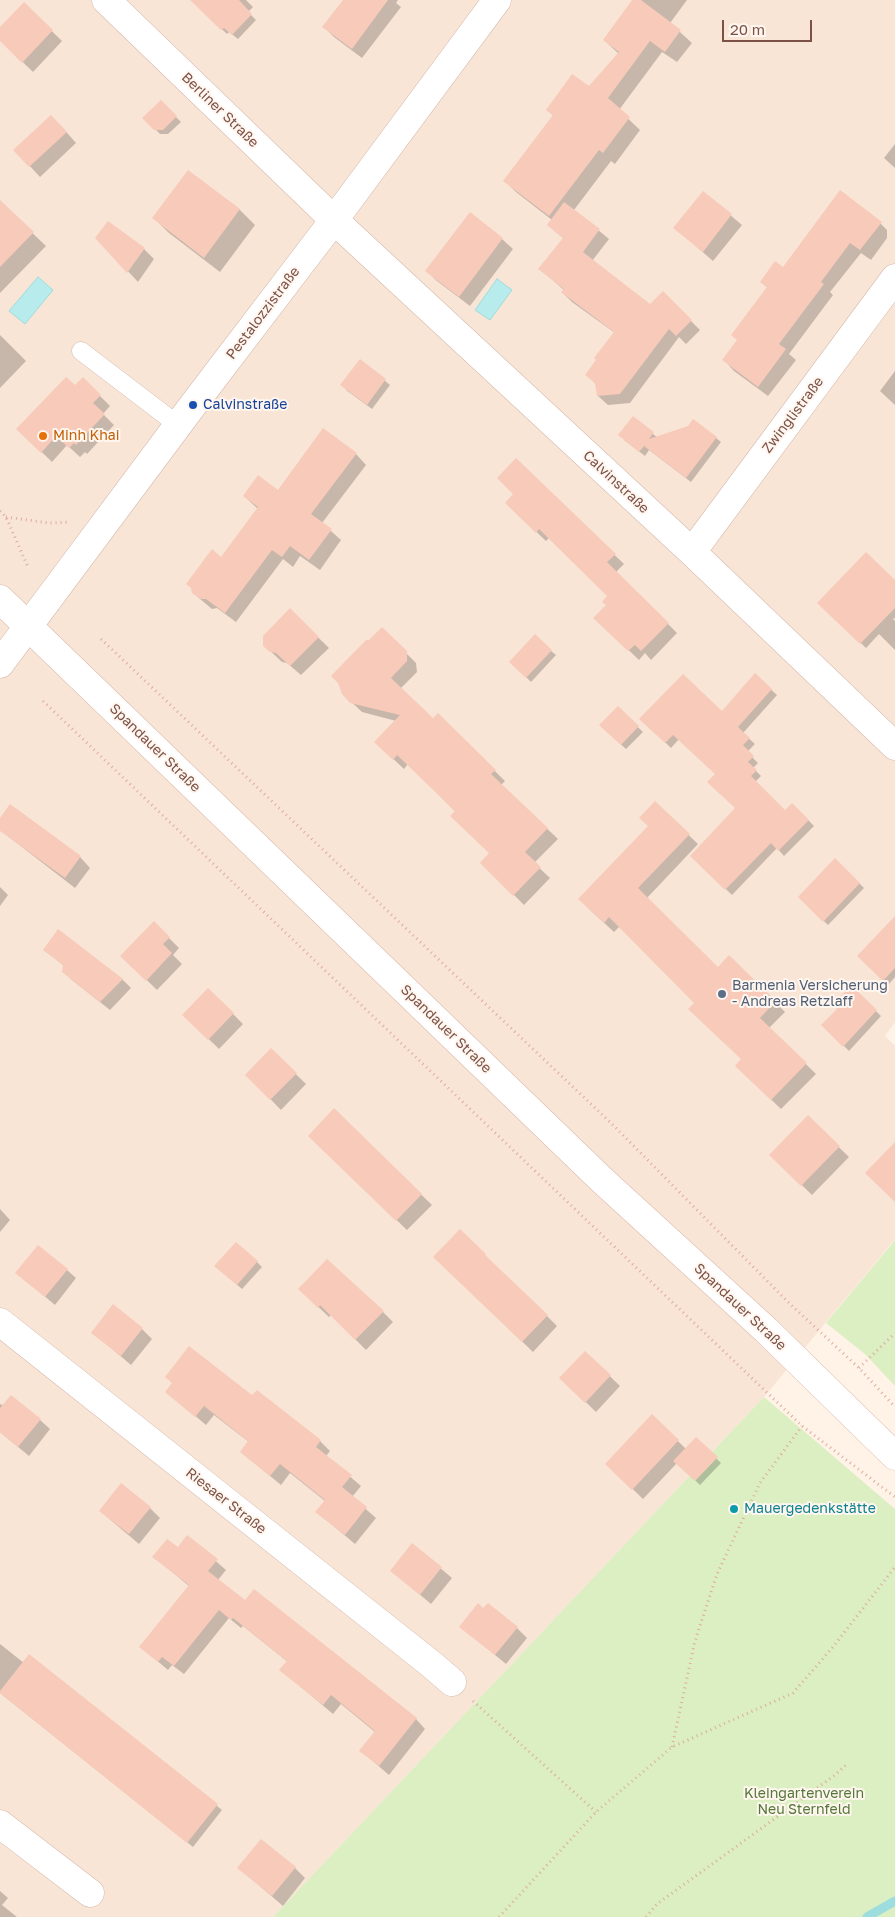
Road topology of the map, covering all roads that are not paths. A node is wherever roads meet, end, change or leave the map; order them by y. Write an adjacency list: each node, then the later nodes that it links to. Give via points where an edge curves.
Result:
1 (106, 0): 3 (street, Berliner Straße)
2 (497, 0): 3 (street, Pestalozzistraße)
3 (334, 220): 6 (street, Pestalozzistraße); 7 (street, Calvinstraße)
4 (895, 278): 7 (street, Zwinglistraße)
5 (81, 351): 6 (lane)
6 (178, 425): 9 (street, Pestalozzistraße)
7 (692, 552): 11 (street, Calvinstraße)
8 (0, 599): 9 (street, Spandauer Straße)
9 (29, 626): 10 (street, Pestalozzistraße); 13 (street, Spandauer Straße, via 603,1181 766,1330)
10 (0, 664)
11 (895, 746)
12 (0, 1322): 14 (street, Riesaer Straße)
13 (895, 1456)
14 (452, 1682)
15 (0, 1824): 16 (street)
16 (90, 1893)

